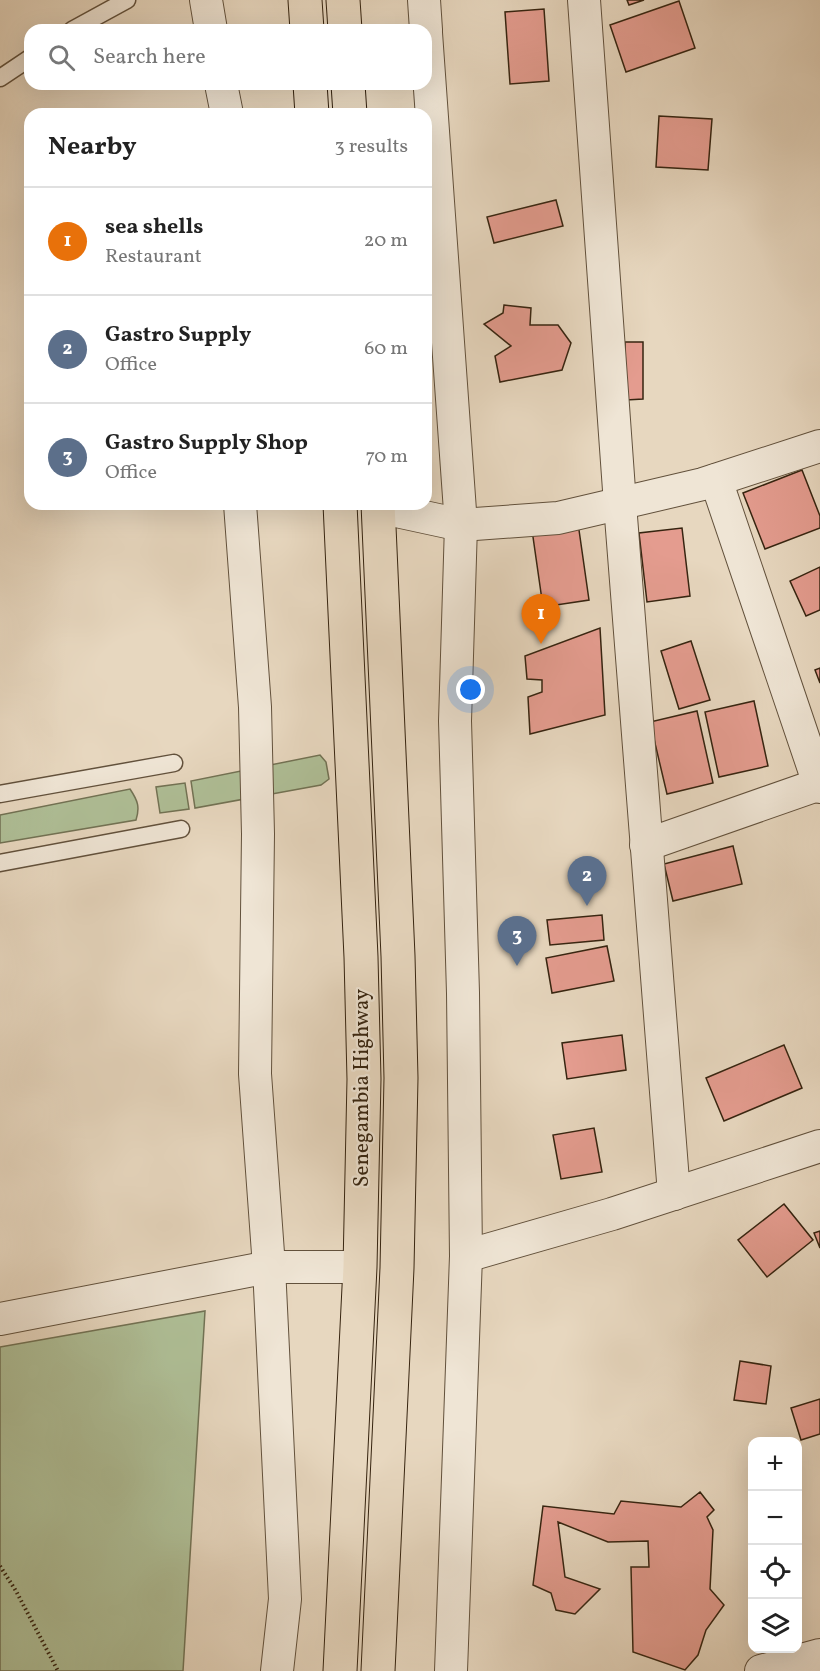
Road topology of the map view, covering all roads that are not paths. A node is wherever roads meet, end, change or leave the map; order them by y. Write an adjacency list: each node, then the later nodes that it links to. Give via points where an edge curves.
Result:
1 (127, 0): 7 (lane)
2 (206, 0): 8 (street)
3 (305, 0): 9 (main road)
4 (343, 0): 10 (main road)
5 (424, 0): 11 (street)
6 (584, 0): 25 (street)
7 (83, 24)
8 (210, 24)
9 (307, 24)
10 (345, 24)
11 (426, 24)
12 (24, 62): 13 (lane)
13 (0, 78)
14 (222, 90): 18 (street)
15 (310, 90): 19 (main road)
16 (348, 90): 20 (main road)
17 (430, 90): 21 (street)
18 (226, 108)
19 (312, 108)
20 (350, 108)
21 (431, 108)
22 (432, 116): 30 (street)
23 (820, 446): 24 (street)
24 (716, 480): 25 (street); 32 (street)
25 (620, 504): 30 (street, via 558,518); 35 (street)
26 (240, 510): 40 (street, via 255,707 255,1074)
27 (340, 510): 41 (main road, Senegambia Highway, via 361,957 364,1079)
28 (378, 510): 46 (main road, Senegambia Highway, via 401,1078 397,1268)
29 (395, 510): 30 (street)
30 (461, 525): 39 (street, via 455,721)
31 (174, 763): 33 (lane)
32 (820, 785): 35 (street)
33 (0, 794)
34 (181, 829): 36 (lane)
35 (646, 844): 38 (street)
36 (0, 863)
37 (820, 1146): 38 (street)
38 (674, 1194): 39 (street)
39 (466, 1256): 47 (street)
40 (269, 1267): 41 (street); 42 (street); 44 (street, via 285,1599)
41 (360, 1267): 45 (main road, Senegambia Highway)
42 (0, 1319)
43 (820, 1655): 48 (street)
44 (277, 1671)
45 (340, 1671)
46 (378, 1671)
47 (451, 1671)
48 (761, 1671)

